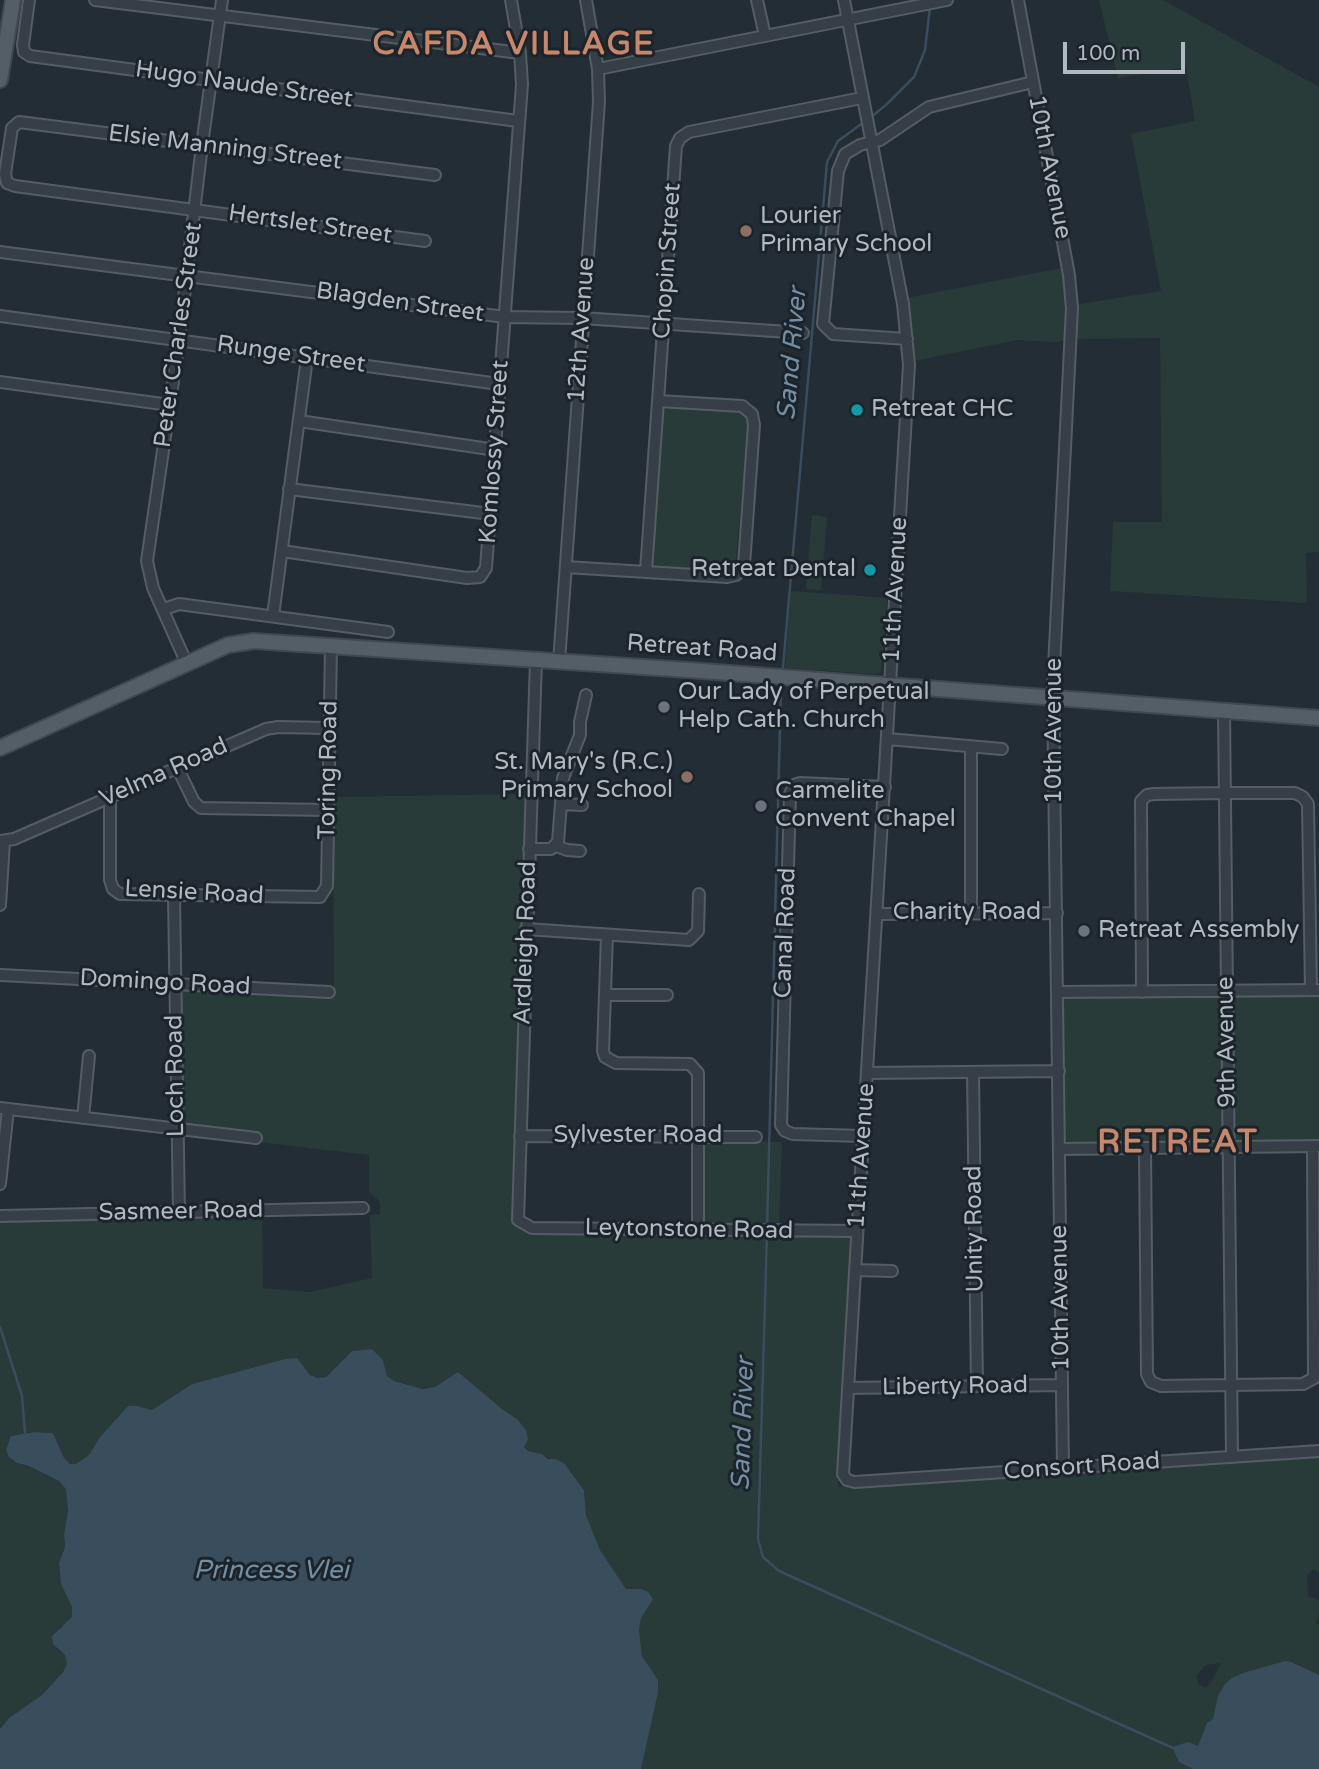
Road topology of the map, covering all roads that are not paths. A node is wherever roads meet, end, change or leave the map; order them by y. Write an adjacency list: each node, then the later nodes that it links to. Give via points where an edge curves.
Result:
1 (13, 0): 16 (main road)
2 (29, 0): 17 (street, Hugo Naude Street, via 26,54)
3 (95, 0): 11 (street)
4 (222, 0): 11 (street, Peter Charles Street)
5 (511, 0): 14 (street, Komlossy Street)
6 (586, 0): 15 (street, 12th Avenue)
7 (757, 0): 13 (street)
8 (844, 0): 12 (street, 11th Avenue)
9 (1018, 0): 18 (street, 10th Avenue)
10 (944, 1): 12 (street)
11 (220, 16): 14 (street); 17 (street, Peter Charles Street)
12 (848, 20): 13 (street); 19 (street, 11th Avenue)
13 (765, 36): 15 (street)
14 (520, 53): 20 (street, Komlossy Street)
15 (598, 69): 31 (street, 12th Avenue)
16 (0, 80)
17 (211, 80): 20 (street, Hugo Naude Street); 23 (street, Peter Charles Street)
18 (1032, 82): 22 (street, via 929,107 880,140); 57 (street, 10th Avenue, via 1072,309)
19 (862, 98): 22 (street, 11th Avenue); 32 (street, Chopin Street, via 689,132 680,138)
20 (518, 121): 30 (street, Komlossy Street)
21 (15, 123): 23 (street, Elsie Manning Street); 25 (street, Hertslet Street, via 5,174 11,185)
22 (871, 139): 34 (street, 11th Avenue); 34 (street, via 845,155 838,171 823,324 833,334)
23 (202, 145): 24 (street, Elsie Manning Street); 25 (street, Peter Charles Street)
24 (435, 175)
25 (195, 210): 26 (street, Hertslet Street); 28 (street, Peter Charles Street)
26 (425, 241)
27 (0, 252): 28 (street, Blagden Street)
28 (187, 275): 30 (street, Blagden Street); 35 (street, Peter Charles Street)
29 (0, 316): 35 (street, Runge Street)
30 (505, 317): 31 (street, Blagden Street); 38 (street, Komlossy Street)
31 (582, 318): 32 (street, Blagden Street); 46 (street, 12th Avenue)
32 (664, 323): 33 (street, Blagden Street); 39 (street, Chopin Street)
33 (803, 333)
34 (907, 339): 55 (street, 11th Avenue)
35 (179, 340): 36 (street, Runge Street); 40 (street, Peter Charles Street)
36 (307, 358): 38 (street, Runge Street); 41 (street)
37 (0, 382): 40 (street)
38 (499, 384): 42 (street, Komlossy Street)
39 (659, 401): 47 (street, Chopin Street); 47 (street, via 742,406 752,414 744,565 736,575 727,577)
40 (170, 405): 48 (street, Peter Charles Street, via 148,561 150,579)
41 (299, 421): 42 (street); 43 (street)
42 (496, 450): 44 (street, Komlossy Street)
43 (289, 489): 44 (street); 45 (street)
44 (491, 514): 45 (street, Komlossy Street, via 486,568 477,578)
45 (282, 551): 49 (street)
46 (566, 566): 47 (street); 53 (street, 12th Avenue)
47 (646, 571)
48 (164, 609): 49 (street, via 178,604); 54 (street, Peter Charles Street)
49 (273, 616): 50 (street)
50 (388, 632)
51 (331, 646): 52 (main road, Retreat Road); 54 (main road, Retreat Road, via 242,642); 61 (street, Toring Road)
52 (536, 660): 53 (main road, Retreat Road); 76 (street, Ardleigh Road)
53 (559, 662): 55 (main road, Retreat Road)
54 (187, 664): 58 (main road, Retreat Road)
55 (891, 687): 57 (main road, Retreat Road); 63 (street, 11th Avenue)
56 (586, 695): 71 (street, via 580,735 563,778)
57 (1054, 698): 59 (main road, Retreat Road); 83 (street, 10th Avenue)
58 (93, 705): 62 (main road, Retreat Road); 65 (main road, Retreat Road)
59 (1224, 711): 60 (main road, Retreat Road); 69 (street, 9th Avenue)
60 (1319, 718)
61 (328, 728): 67 (street, Velma Road, via 271,728); 73 (street, Toring Road)
62 (0, 738)
63 (888, 739): 64 (street); 68 (street, 11th Avenue)
64 (971, 747): 66 (street); 82 (street)
65 (0, 748)
66 (1002, 749)
67 (177, 767): 70 (street, Velma Road); 73 (street, via 201,808)
68 (885, 787): 84 (street, 11th Avenue); 105 (street, Canal Road, via 800,783 790,791 781,1122 785,1131 793,1134)
69 (1224, 793): 90 (street, via 1295,793 1308,804); 91 (street, 9th Avenue); 94 (street, via 1154,794 1141,801)
70 (110, 797): 74 (street, Velma Road); 80 (street, Lensie Road, via 113,889 120,894)
71 (561, 804): 72 (street); 75 (street)
72 (582, 804)
73 (328, 810): 78 (street, Toring Road)
74 (2, 841): 81 (street, Velma Road)
75 (556, 846): 76 (street); 77 (street)
76 (529, 849): 85 (street, Ardleigh Road)
77 (580, 851)
78 (325, 892): 80 (street, Lensie Road, via 313,898)
79 (699, 894): 86 (street, via 698,931 692,939)
80 (174, 896): 89 (street, Loch Road)
81 (0, 905)
82 (971, 913): 83 (street, Charity Road); 84 (street, Charity Road)
83 (1057, 913): 93 (street, 10th Avenue)
84 (877, 914): 100 (street, 11th Avenue)
85 (526, 929): 86 (street); 104 (street, Ardleigh Road)
86 (607, 935): 95 (street)
87 (0, 974): 88 (street); 89 (street, Domingo Road)
88 (0, 983)
89 (174, 984): 92 (street, Domingo Road); 103 (street, Loch Road)
90 (1315, 990): 91 (street)
91 (1226, 991): 94 (street); 110 (street, 9th Avenue)
92 (329, 992)
93 (1058, 992): 94 (street); 98 (street, 10th Avenue)
94 (1142, 992)
95 (605, 995): 96 (street); 106 (street, via 603,1051 610,1061 687,1063 696,1068)
96 (667, 995)
97 (89, 1056): 102 (street)
98 (1059, 1071): 99 (street); 112 (street, 10th Avenue)
99 (973, 1072): 100 (street); 124 (street, Unity Road)
100 (867, 1073): 105 (street, 11th Avenue)
101 (4, 1109): 102 (street); 113 (street)
102 (83, 1118): 103 (street)
103 (178, 1129): 108 (street); 115 (street, Loch Road)
104 (520, 1136): 106 (street, Sylvester Road); 117 (street, Ardleigh Road, via 517,1216)
105 (863, 1136): 119 (street, 11th Avenue)
106 (698, 1137): 107 (street, Sylvester Road); 118 (street)
107 (756, 1137)
108 (256, 1138)
109 (1316, 1146): 110 (street); 122 (street, via 1315,1376 1303,1384)
110 (1228, 1147): 111 (street); 122 (street, 9th Avenue)
111 (1145, 1148): 112 (street); 122 (street, via 1148,1377 1158,1386)
112 (1059, 1149): 123 (street, 10th Avenue)
113 (0, 1184)
114 (363, 1208): 115 (street, Sasmeer Road)
115 (179, 1213): 116 (street, Sasmeer Road)
116 (0, 1216)
117 (522, 1224): 118 (street, Leytonstone Road, via 532,1228)
118 (698, 1229): 119 (street, Leytonstone Road)
119 (857, 1231): 120 (street, 11th Avenue)
120 (855, 1270): 121 (street); 125 (street, 11th Avenue)
121 (891, 1271)
122 (1231, 1384): 127 (street, 9th Avenue)
123 (1062, 1385): 124 (street, Liberty Road); 128 (street, 10th Avenue)
124 (977, 1387): 125 (street, Liberty Road)
125 (848, 1388): 129 (street, 11th Avenue)
126 (1319, 1451): 127 (street, Consort Road)
127 (1232, 1457): 128 (street, Consort Road)
128 (1063, 1468): 129 (street, Consort Road)
129 (846, 1479)

